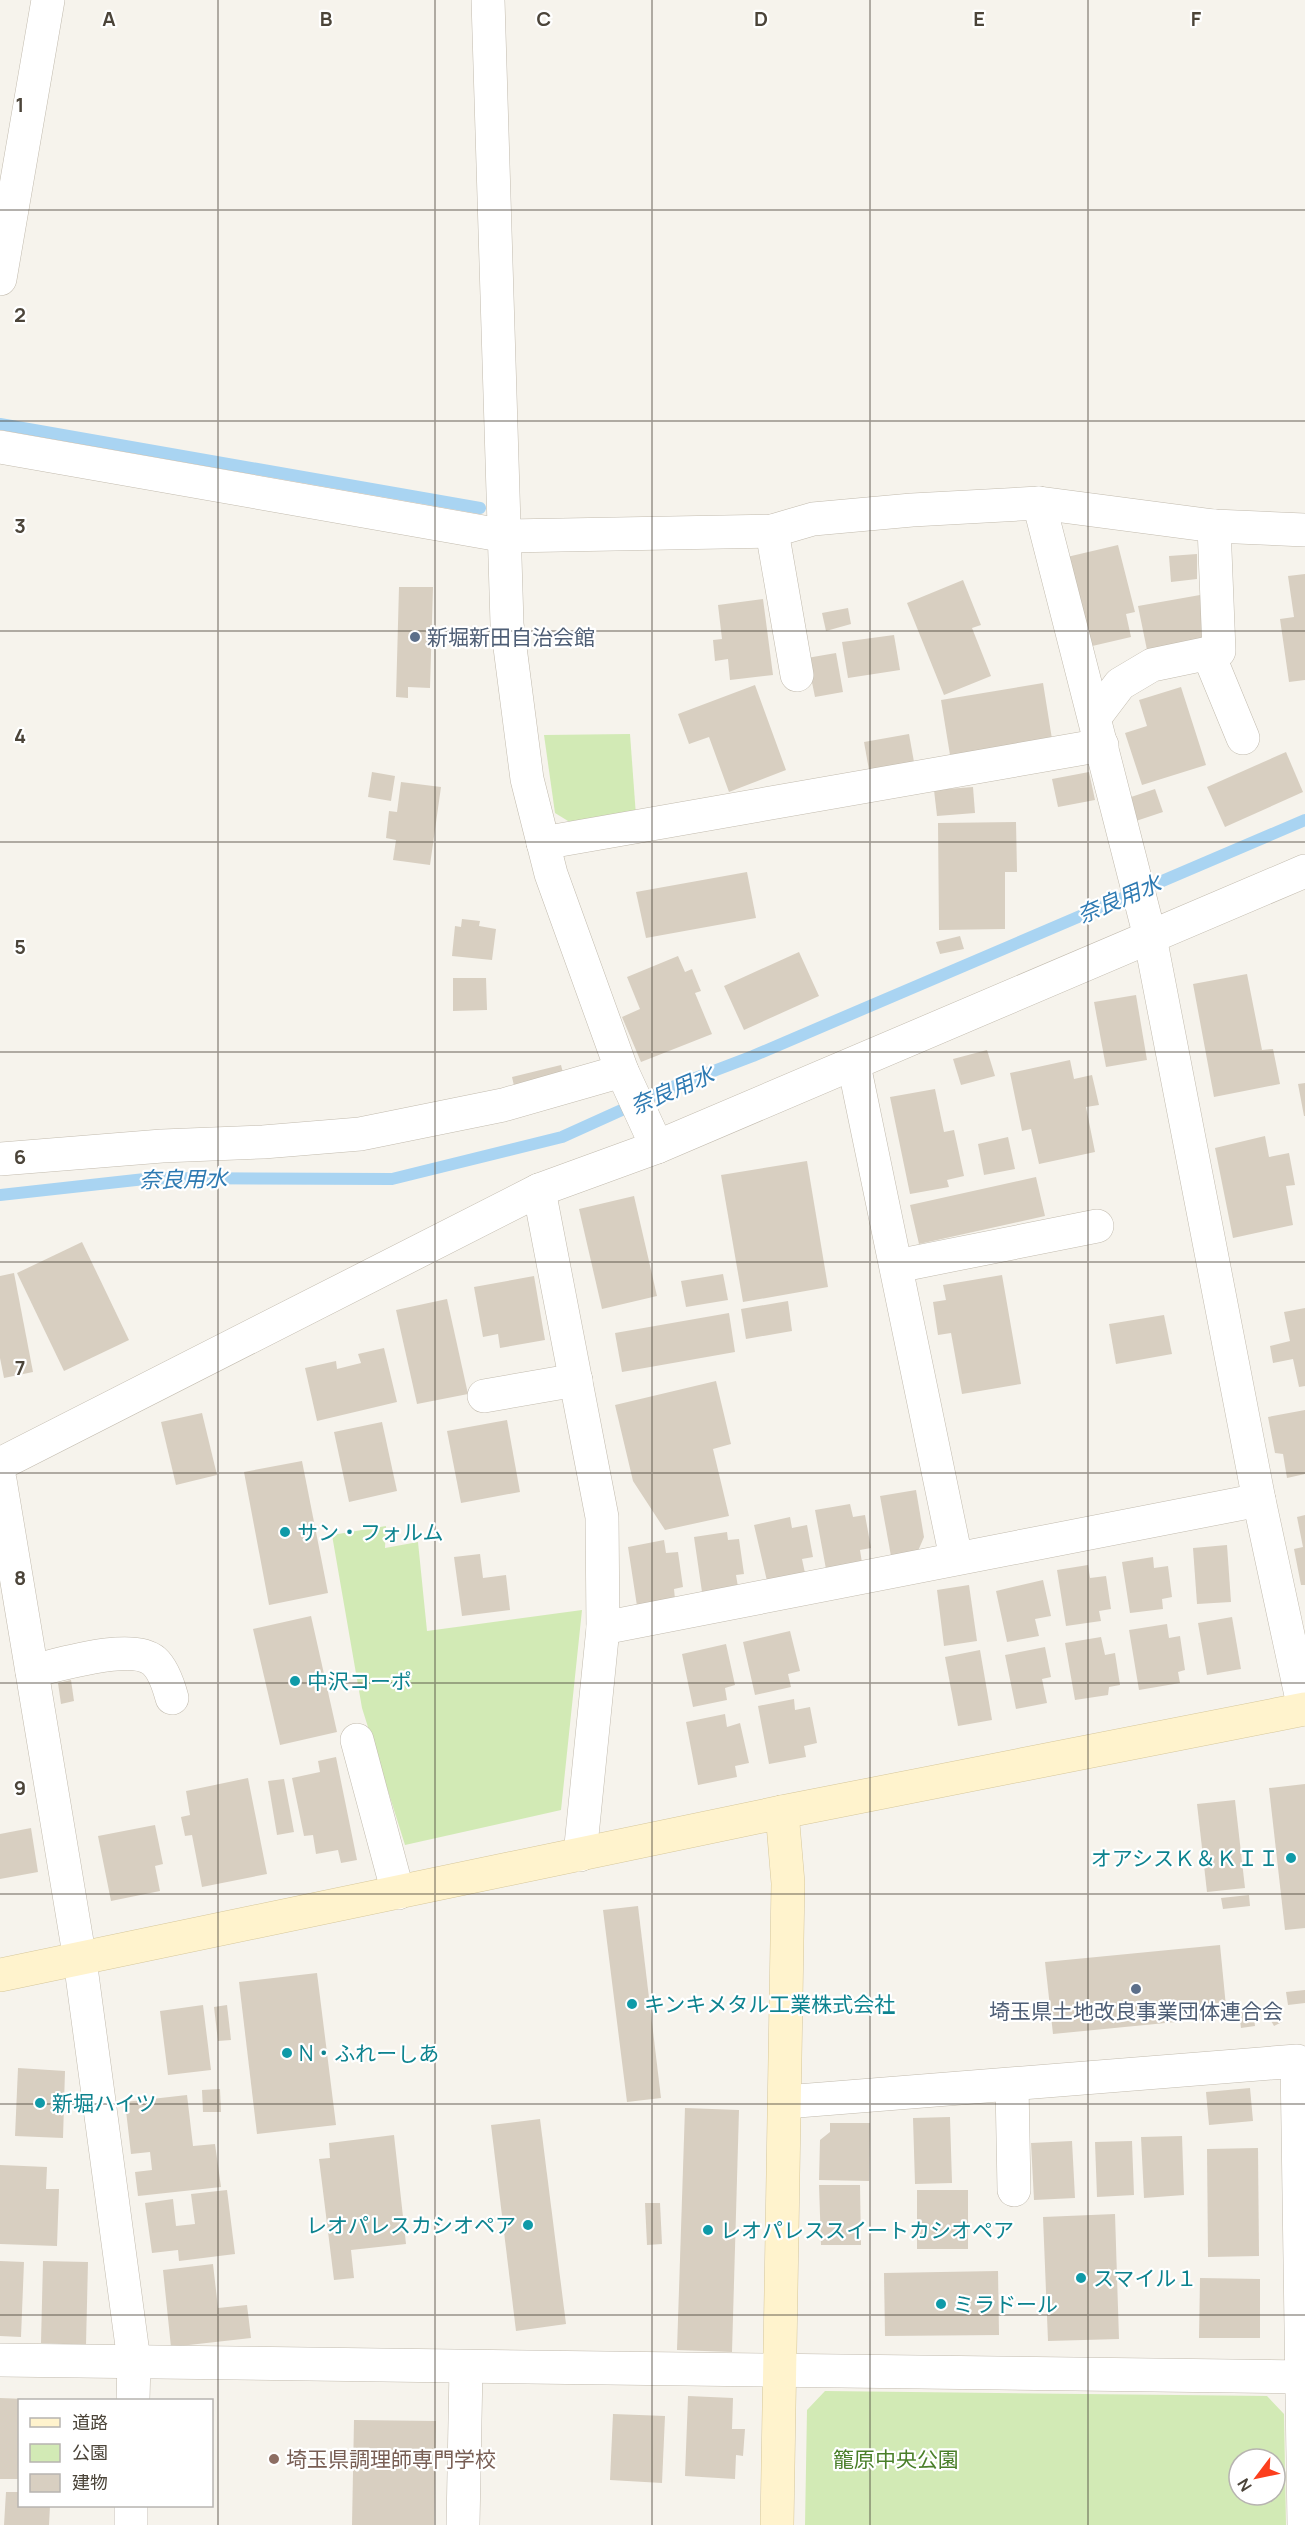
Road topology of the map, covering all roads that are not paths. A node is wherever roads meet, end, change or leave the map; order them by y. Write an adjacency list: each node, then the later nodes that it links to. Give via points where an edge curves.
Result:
1 (48, 0): 3 (street)
2 (488, 0): 9 (street)
3 (0, 279)
4 (0, 447): 9 (street)
5 (1039, 503): 6 (street); 8 (street, via 813,519); 12 (street)
6 (1215, 526): 7 (street); 10 (street, via 1219,651)
7 (1305, 530)
8 (772, 531): 9 (street); 11 (street)
9 (506, 536): 14 (street, via 507,624 527,779)
10 (1208, 653): 12 (street, via 1152,665 1120,684); 13 (street)
11 (797, 675)
12 (1098, 731): 14 (street); 16 (street)
13 (1243, 738)
14 (543, 843): 18 (street)
15 (1305, 871): 16 (street)
16 (1150, 938): 17 (street); 28 (street)
17 (854, 1065): 19 (street); 23 (street)
18 (622, 1071): 19 (street); 20 (street, via 503,1105 360,1134)
19 (657, 1148): 21 (street)
20 (0, 1160)
21 (539, 1190): 24 (street); 26 (street)
22 (1097, 1226): 23 (street)
23 (897, 1266): 29 (street)
24 (576, 1380): 25 (street); 30 (street, via 602,1517)
25 (484, 1396)
26 (0, 1464)
27 (0, 1480): 31 (street)
28 (1259, 1500): 29 (street); 33 (street)
29 (956, 1558): 30 (street)
30 (603, 1628): 36 (street)
31 (32, 1671): 32 (street, via 136,1652 155,1661); 38 (street)
32 (172, 1698)
33 (1304, 1709): 35 (street)
34 (357, 1740): 37 (street)
35 (782, 1812): 36 (street); 42 (street, via 788,1883)
36 (580, 1855): 37 (street)
37 (398, 1893): 38 (street)
38 (80, 1960): 39 (street); 45 (street)
39 (0, 1975)
40 (1301, 2060): 41 (street); 48 (street)
41 (1011, 2085): 42 (street); 43 (street)
42 (785, 2102): 47 (street)
43 (1014, 2190)
44 (0, 2360): 45 (street)
45 (134, 2361): 46 (street); 49 (street)
46 (466, 2367): 47 (street); 52 (street)
47 (780, 2371): 48 (street); 53 (street)
48 (1302, 2377): 54 (street)
49 (133, 2399)
50 (131, 2507): 51 (street)
51 (131, 2525)
52 (463, 2525)
53 (777, 2525)
54 (1305, 2525)

